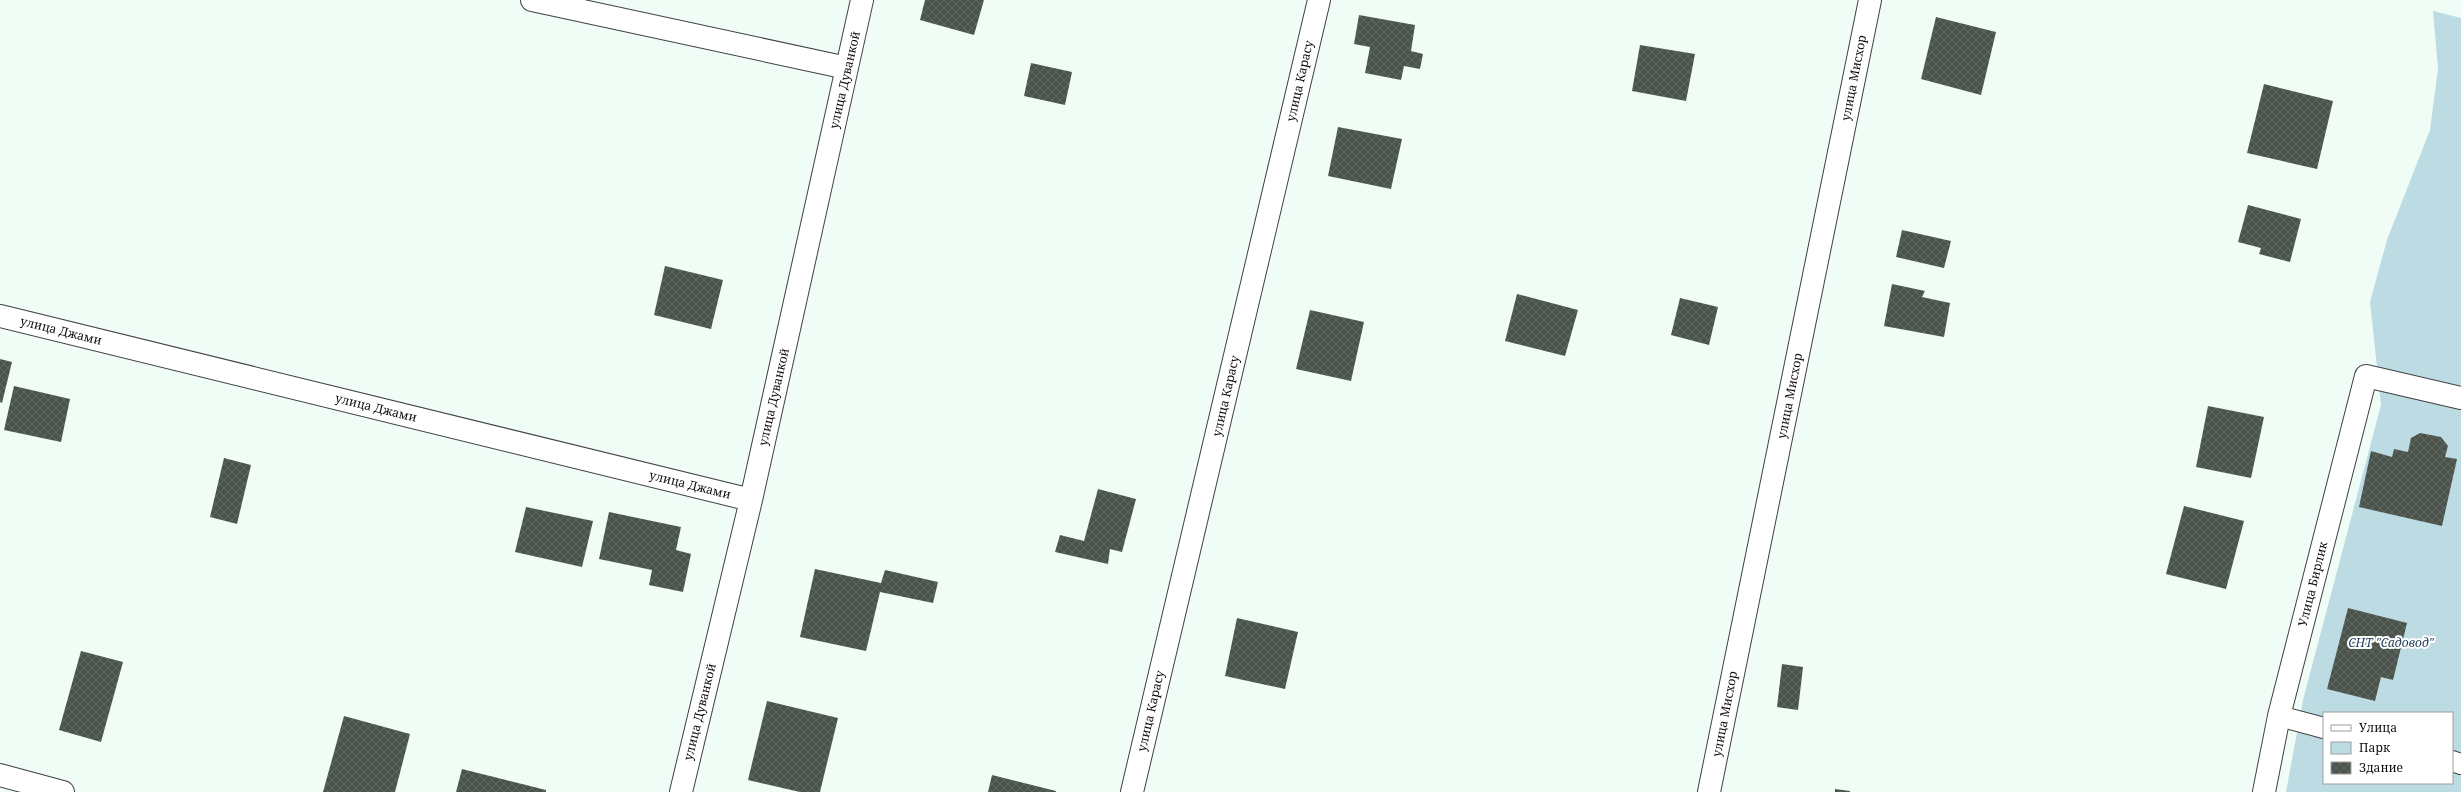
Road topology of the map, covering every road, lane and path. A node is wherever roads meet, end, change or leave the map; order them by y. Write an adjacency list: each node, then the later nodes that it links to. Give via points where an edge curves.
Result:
1 (532, 0): 5 (street)
2 (862, 0): 5 (street, улица Дуванкой)
3 (1319, 0): 14 (street, улица Карасу)
4 (1870, 0): 15 (street, улица Мисхор)
5 (847, 68): 8 (street, улица Дуванкой)
6 (0, 316): 8 (street, улица Джами)
7 (2461, 398): 9 (street, Улица Бирлик, via 2366,376)
8 (751, 500): 13 (street, улица Дуванкой)
9 (2279, 716): 10 (lane); 16 (street, Улица Бирлик)
10 (2323, 728)
11 (0, 775): 12 (street)
12 (63, 792)
13 (681, 792)
14 (1132, 792)
15 (1709, 792)
16 (2264, 792)

